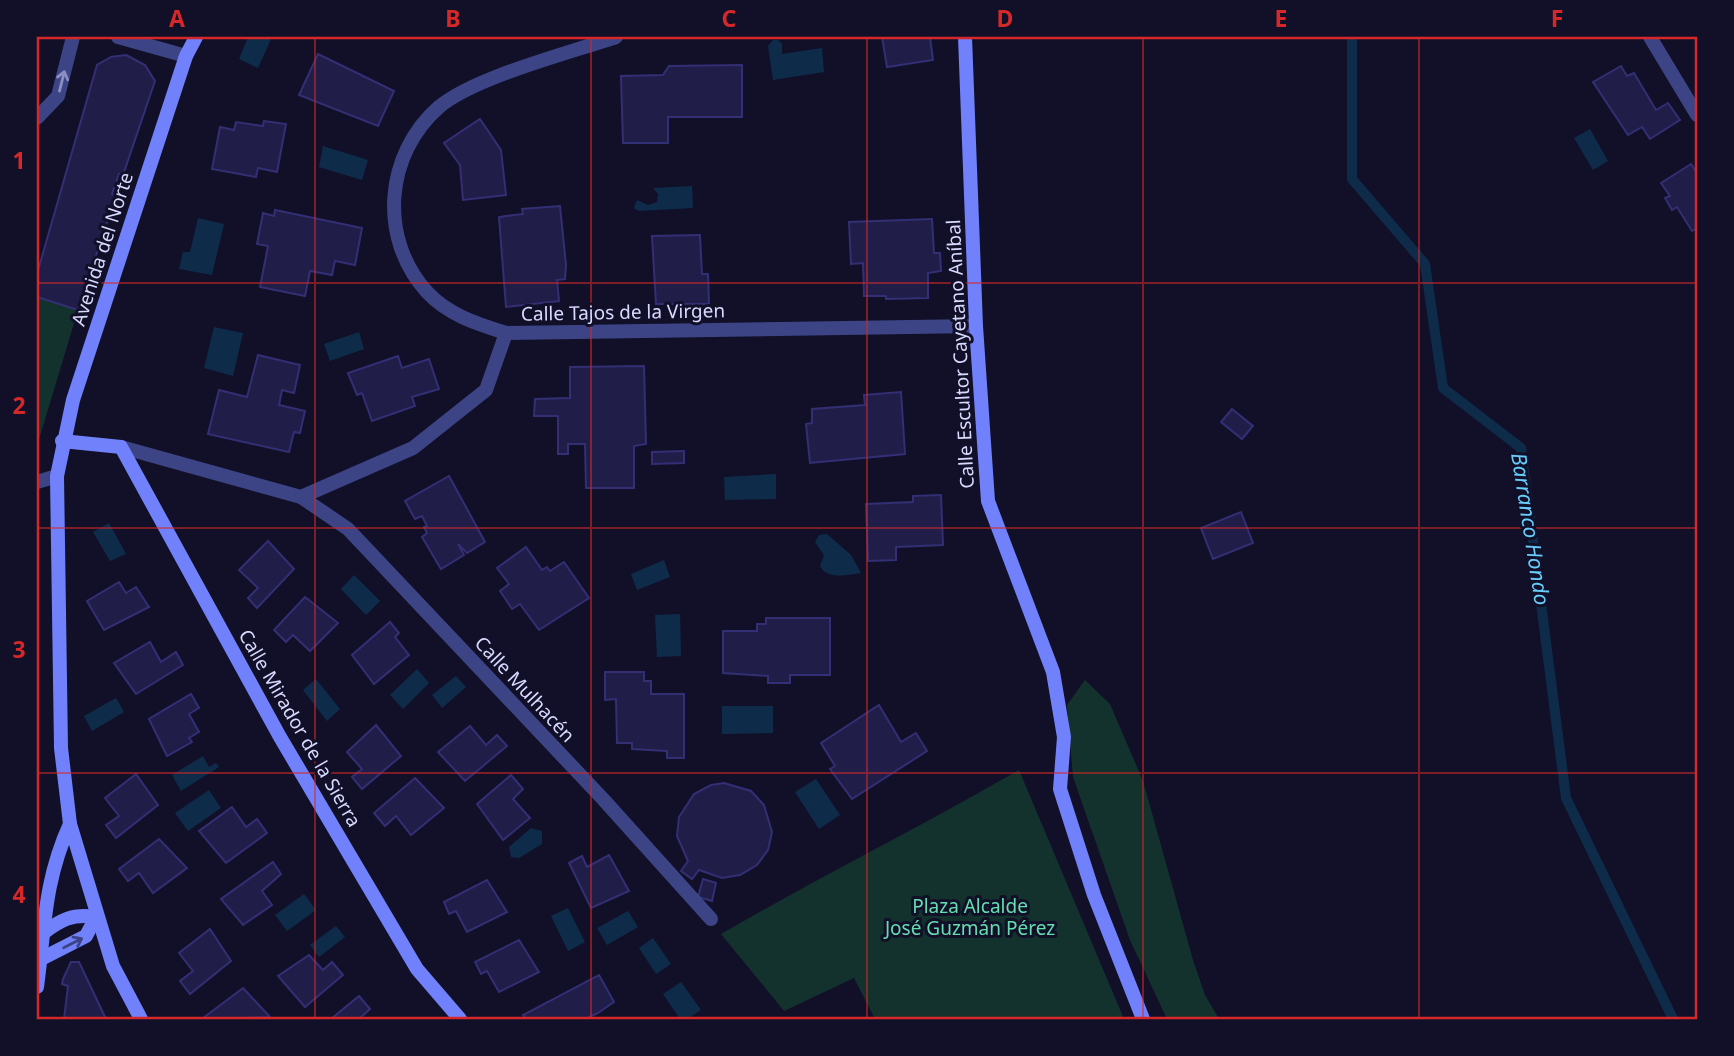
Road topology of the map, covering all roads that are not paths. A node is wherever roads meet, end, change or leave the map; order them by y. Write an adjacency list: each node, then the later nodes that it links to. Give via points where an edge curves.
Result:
1 (73, 37): 9 (street, one-way to 1, via 58,96)
2 (118, 37): 7 (street)
3 (196, 37): 7 (street, Avenida del Norte)
4 (616, 37): 11 (street, Calle Tajos de la Virgen, via 477,85 441,106 414,133 396,170 393,212 405,255 427,292 460,317)
5 (965, 37): 10 (street, Calle Escultor Cayetano Aníbal)
6 (1650, 37): 8 (street)
7 (186, 56): 12 (street, Avenida del Norte)
8 (1697, 115)
9 (37, 118)
10 (976, 326): 11 (street, Calle Tajos de la Virgen); 25 (street, Calle Escultor Cayetano Aníbal, via 988,501 1053,672 1064,737 1060,789 1094,895)
11 (506, 333): 16 (street, via 486,390 413,448)
12 (62, 441): 13 (street); 14 (street, Avenida del Norte)
13 (121, 447): 16 (street, Calle Mulhacén); 24 (street, Calle Mirador de la Sierra, via 280,737 417,969)
14 (57, 476): 15 (street); 17 (street, Avenida del Norte, via 61,748)
15 (37, 482)
16 (301, 497): 19 (street, Calle Mulhacén, via 348,529)
17 (70, 824): 18 (street, Avenida del Norte); 20 (street, via 54,859)
18 (96, 917): 20 (street, via 80,914); 21 (street, one-way to 18, via 86,936); 23 (street, Avenida del Norte, via 113,966)
19 (711, 919)
20 (42, 934): 21 (street)
21 (41, 959): 22 (street)
22 (37, 987)
23 (141, 1019)
24 (460, 1019)
25 (1143, 1019)

